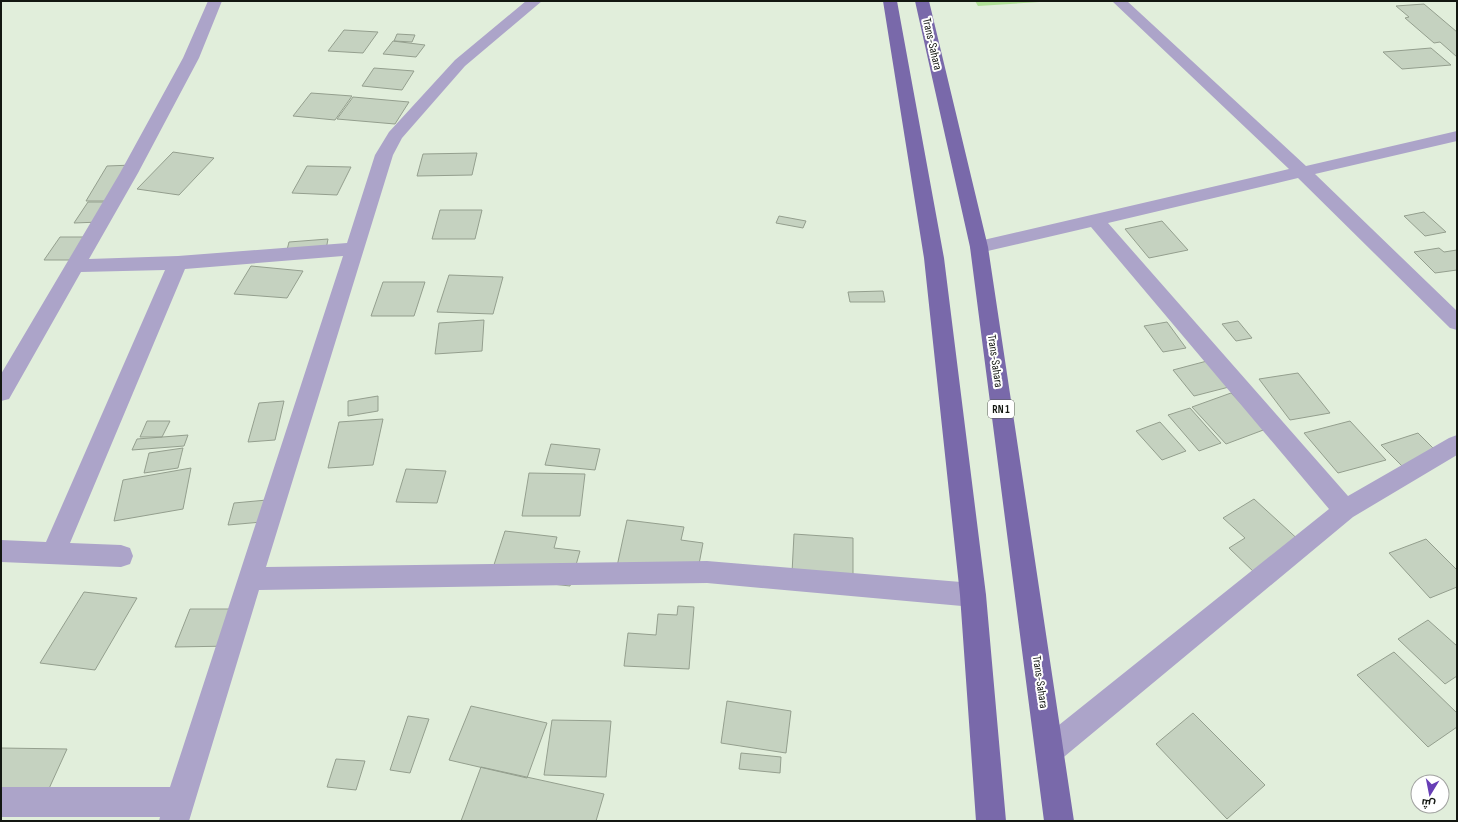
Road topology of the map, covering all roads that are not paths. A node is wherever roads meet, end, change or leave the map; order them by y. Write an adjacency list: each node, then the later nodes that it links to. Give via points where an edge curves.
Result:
1 (215, 1): 12 (street, via 172,95)
2 (536, 1): 10 (street, via 460,63 395,136 384,155)
3 (890, 1): 21 (main road, via 934,258)
4 (922, 1): 9 (main road, Trans-Sahara / RN 1)
5 (1119, 1): 7 (street)
6 (1457, 136): 7 (street)
7 (1302, 172): 8 (street); 13 (street)
8 (1096, 220): 9 (street); 16 (street)
9 (979, 247): 22 (main road, Trans-Sahara / RN 1)
10 (354, 249): 11 (street); 20 (street)
11 (178, 263): 12 (street); 18 (street)
12 (74, 266): 14 (street)
13 (1457, 323)
14 (1, 393)
15 (1457, 444): 16 (street)
16 (1345, 510): 22 (street)
17 (1, 551): 18 (street)
18 (53, 553): 19 (street)
19 (121, 556)
20 (251, 578): 21 (street, via 707,572); 24 (street)
21 (973, 595): 25 (main road)
22 (1049, 751): 26 (main road, Trans-Sahara / RN 1)
23 (1, 802): 24 (street)
24 (177, 812)
25 (991, 821)
26 (1059, 821)

